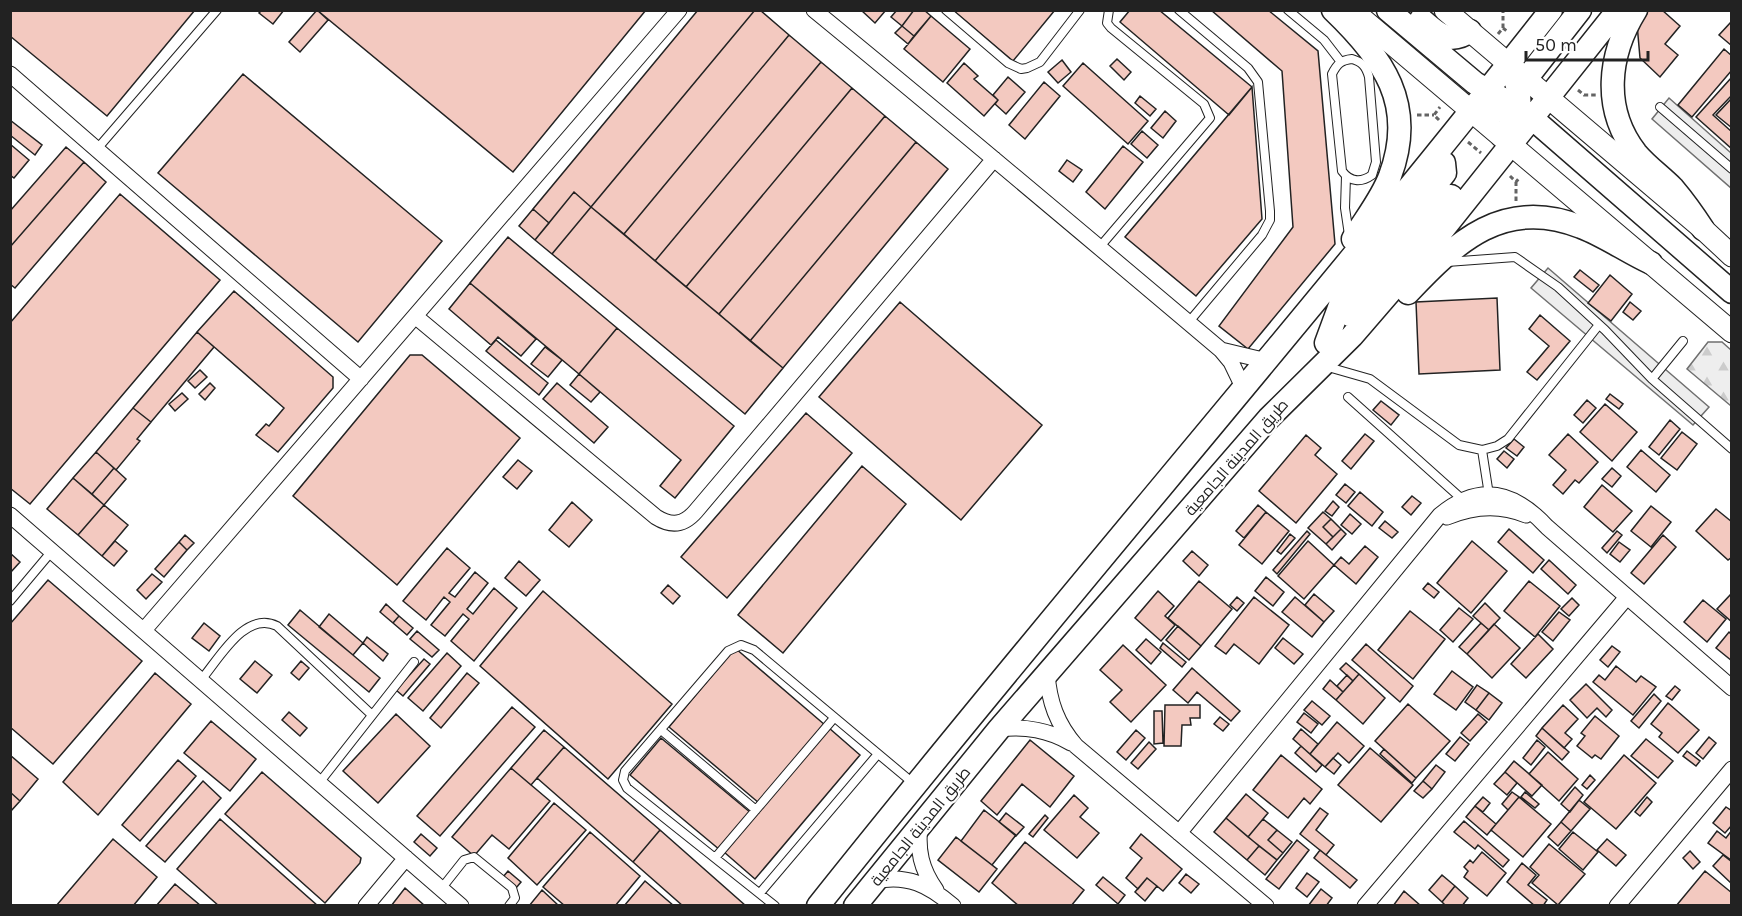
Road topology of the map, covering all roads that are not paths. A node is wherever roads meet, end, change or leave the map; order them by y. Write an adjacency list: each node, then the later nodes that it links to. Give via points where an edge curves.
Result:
1 (217, 10): 27 (lane)
2 (679, 10): 40 (street)
3 (814, 10): 29 (street)
4 (946, 10): 5 (lane, via 1008,63 1021,69 1040,62)
5 (1080, 10)
6 (1109, 10): 34 (lane, via 1107,23 1111,28 1204,104 1210,117)
7 (1179, 10): 41 (lane, via 1248,68 1258,82 1270,211 1262,236)
8 (1288, 10): 19 (lane, via 1324,40)
9 (1333, 10): 33 (main road, via 1376,55 1389,77 1398,115 1397,153 1390,178)
10 (1352, 10): 25 (main road)
11 (1388, 10): 22 (main road)
12 (1410, 10): 18 (main road, via 1450,39 1461,38)
13 (1445, 10): 18 (main road)
14 (1551, 10): 20 (main road, طريق المدينة الجامعية)
15 (1580, 10): 26 (main road)
16 (1618, 10): 23 (main road, طريق المدينة الجامعية)
17 (1636, 10): 32 (main road, via 1618,43 1613,66 1615,113 1636,153 1672,187)
18 (1470, 31): 20 (main road)
19 (1341, 62): 31 (lane, via 1332,74 1340,164); 31 (lane, via 1352,59 1367,68 1376,162 1366,179 1352,180)
20 (1509, 64): 22 (main road, طريق المدينة الجامعية); 26 (main road)
21 (10, 74): 27 (street)
22 (1487, 91): 25 (main road, طريق المدينة الجامعية); 26 (main road)
23 (1549, 99): 26 (main road, طريق المدينة الجامعية); 26 (main road); 32 (main road)
24 (1660, 107): 30 (lane)
25 (1472, 111): 26 (main road); 28 (main road, طريق المدينة الجامعية)
26 (1517, 112): 36 (main road); 39 (main road); 44 (main road, طريق المدينة الجامعية); 46 (main road)
27 (97, 149): 50 (street)
28 (1434, 158): 38 (main road, طريق المدينة الجامعية); 46 (main road, via 1444,163 1444,173 1340,305)
29 (994, 159): 34 (street); 40 (street, via 689,520 678,524 656,517)
30 (1731, 169)
31 (1346, 176): 33 (lane, via 1345,208)
32 (1703, 229): 35 (main road)
33 (1351, 244): 38 (main road)
34 (1098, 249): 41 (street)
35 (1731, 256)
36 (1651, 263): 37 (main road, via 1580,226 1539,218 1516,219 1478,231); 43 (main road)
37 (1436, 264): 42 (lane, via 1515,257 1558,287); 44 (main road, via 1391,309)
38 (1341, 273): 48 (main road, طريق المدينة الجامعية)
39 (1731, 292)
40 (415, 316): 50 (street)
41 (1188, 322): 47 (street)
42 (1598, 326): 51 (lane); 55 (lane, via 1508,439 1497,447)
43 (1731, 332)
44 (1352, 336): 49 (main road, طريق المدينة الجامعية)
45 (1683, 341): 51 (lane)
46 (1326, 343): 49 (main road)
47 (1221, 350): 48 (street); 52 (street)
48 (1267, 361): 52 (main road, طريق المدينة الجامعية)
49 (1316, 371): 55 (lane, via 1370,379 1459,445); 66 (main road, طريق المدينة الجامعية, via 1269,418)
50 (361, 379): 64 (street)
51 (1652, 379): 54 (lane)
52 (1244, 389): 77 (main road, طريق المدينة الجامعية)
53 (1348, 397): 57 (lane)
54 (1731, 449)
55 (1482, 450): 56 (lane)
56 (1490, 495): 57 (street); 60 (street, via 1523,504)
57 (1463, 500): 59 (street, via 1440,515)
58 (10, 515): 61 (street)
59 (1433, 525): 60 (street, via 1457,513 1496,507 1520,512); 80 (street)
60 (1547, 527): 62 (street)
61 (52, 551): 63 (lane); 64 (street)
62 (1627, 597): 68 (street); 95 (street)
63 (10, 601)
64 (144, 630): 67 (street)
65 (414, 662): 69 (lane)
66 (1047, 674): 71 (main road, طريق المدينة الجامعية); 73 (street, via 1057,720)
67 (201, 680): 69 (lane, via 247,627 265,622 277,626); 76 (street)
68 (1731, 688)
69 (372, 715): 76 (lane)
70 (834, 718): 72 (lane, via 754,650 741,645 728,651); 74 (lane); 78 (lane)
71 (999, 729): 73 (street, via 1032,728); 79 (main road, طريق المدينة الجامعية)
72 (661, 730): 78 (lane); 82 (lane, via 625,771 624,785)
73 (1076, 746): 80 (street)
74 (878, 754): 77 (lane); 86 (lane)
75 (1731, 769): 96 (street)
76 (319, 783): 81 (street)
77 (914, 784): 91 (main road, طريق المدينة الجامعية)
78 (756, 810): 82 (lane)
79 (920, 825): 83 (main road, طريق المدينة الجامعية); 85 (street, via 923,867)
80 (1179, 832): 94 (street)
81 (406, 858): 84 (street); 87 (street)
82 (715, 858): 86 (lane)
83 (875, 881): 85 (street, via 907,879); 92 (main road, طريق المدينة الجامعية)
84 (441, 889): 88 (street); 89 (lane, via 464,860 474,857 512,888 515,898)
85 (937, 892): 93 (street)
86 (760, 893): 90 (lane)
87 (366, 906)
88 (461, 906)
89 (509, 906)
90 (775, 906)
91 (818, 906)
92 (855, 906)
93 (954, 906)
94 (1266, 906)
95 (1365, 906)
96 (1617, 906)

